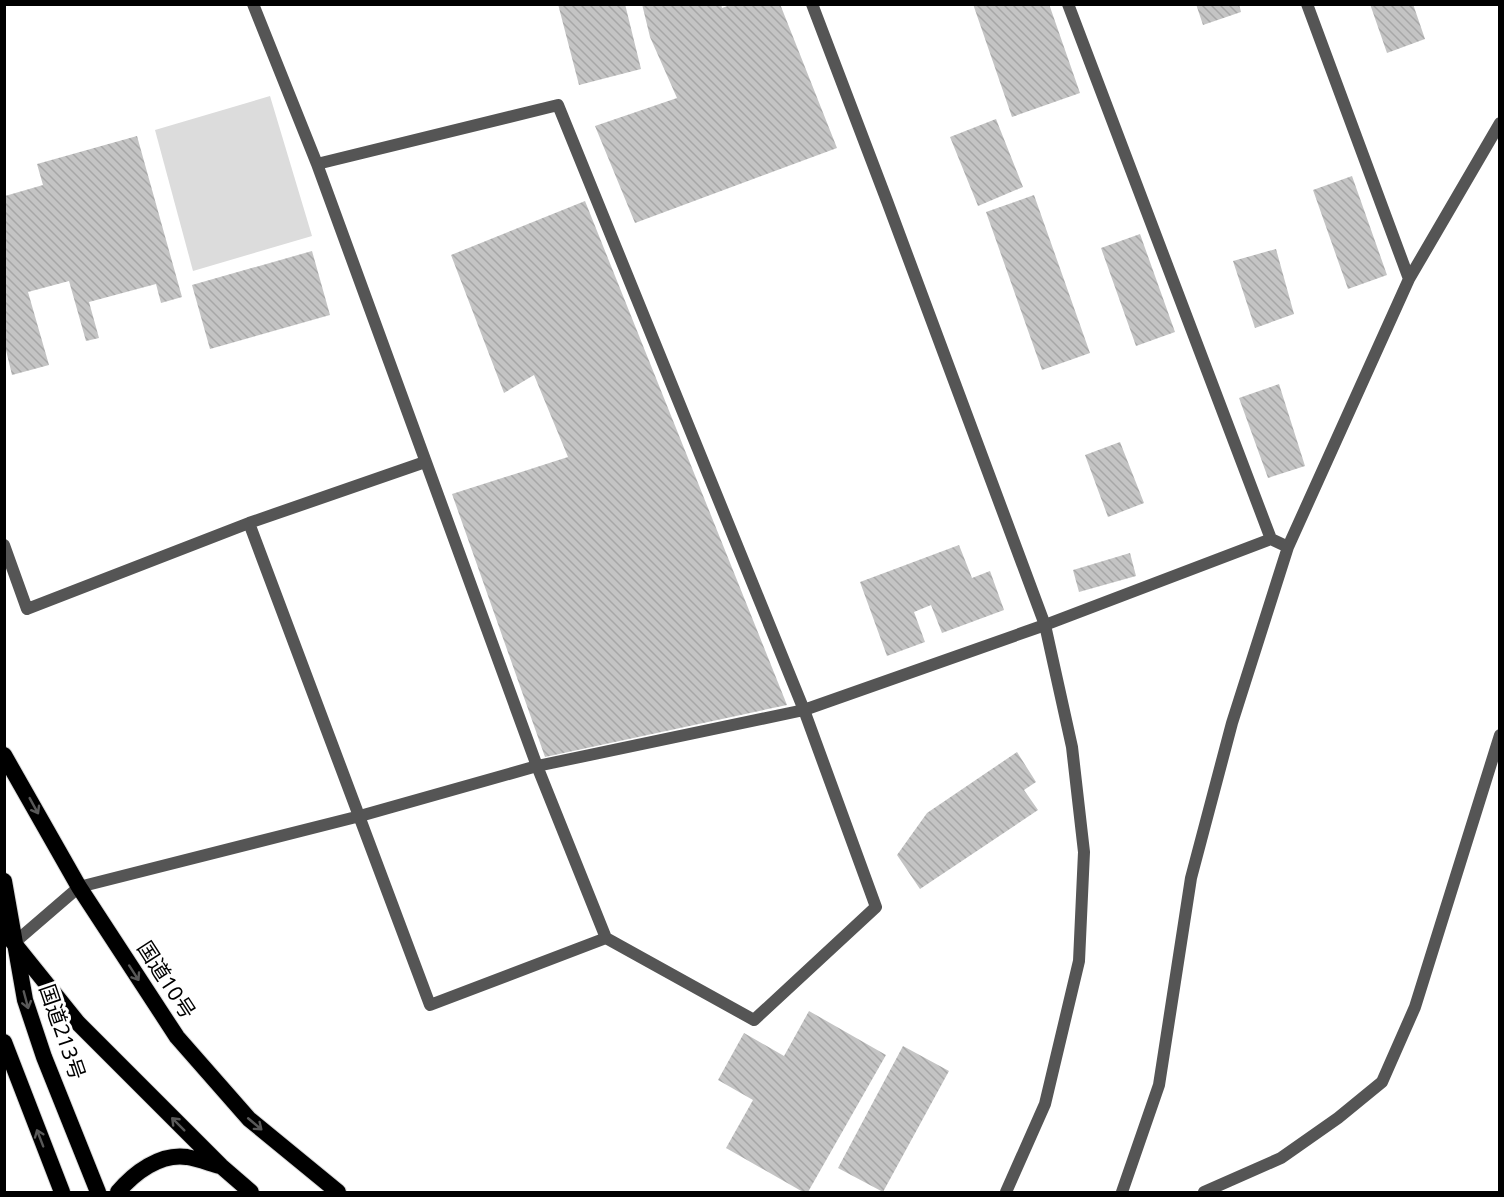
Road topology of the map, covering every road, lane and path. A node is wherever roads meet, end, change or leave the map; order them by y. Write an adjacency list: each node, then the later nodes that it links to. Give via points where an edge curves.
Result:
1 (253, 4): 6 (street)
2 (812, 4): 13 (street)
3 (1068, 4): 10 (street)
4 (1307, 4): 7 (street)
5 (1500, 123): 7 (street)
6 (317, 164): 8 (street); 14 (street, via 558,105)
7 (1409, 279): 12 (street)
8 (425, 462): 9 (street); 17 (street)
9 (249, 523): 11 (street, via 27,609); 18 (street)
10 (1271, 539): 12 (street); 13 (street)
11 (4, 545)
12 (1288, 547): 31 (street, via 1232,723 1191,878 1159,1085)
13 (1045, 625): 14 (street); 30 (street, via 1072,747 1084,852 1079,961 1045,1104)
14 (804, 710): 17 (street); 21 (street, via 876,907 754,1020)
15 (1500, 735): 32 (street, via 1414,1007 1382,1082 1281,1158)
16 (4, 755): 20 (highway, 国道10号, one-way to 20)
17 (537, 766): 18 (street); 21 (street)
18 (360, 816): 20 (street); 21 (street, via 430,1005)
19 (4, 881): 22 (highway, 国道213号)
20 (78, 888): 22 (street); 29 (highway, 国道10号, one-way to 29, via 177,1037 249,1119)
21 (606, 938)
22 (8, 939): 24 (highway, one-way to 22, via 78,1023); 26 (highway, 国道213号, one-way to 26, via 44,1057)
23 (4, 1042): 25 (highway, one-way to 23)
24 (220, 1166): 27 (highway, via 185,1157 163,1160 141,1170); 28 (highway)
25 (62, 1192)
26 (98, 1192)
27 (118, 1192)
28 (251, 1192)
29 (338, 1192)
30 (1006, 1192)
31 (1122, 1192)
32 (1204, 1192)

